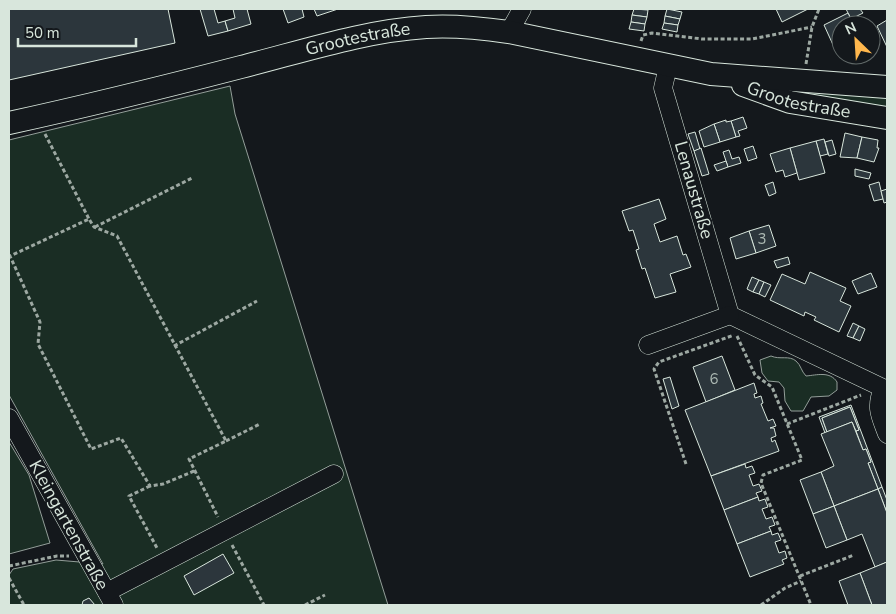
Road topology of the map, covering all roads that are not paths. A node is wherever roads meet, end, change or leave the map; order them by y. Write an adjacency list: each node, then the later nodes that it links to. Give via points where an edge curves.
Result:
1 (522, 9): 2 (street)
2 (509, 32): 3 (main road, Grootestraße); 7 (main road, Grootestraße, via 445,26 388,31)
3 (668, 66): 4 (main road, Grootestraße); 8 (street, Lenaustraße, via 663,88)
4 (711, 74): 5 (main road, Grootestraße); 6 (main road, Grootestraße, via 790,102)
5 (887, 88)
6 (887, 118)
7 (9, 123)
8 (732, 322): 9 (street); 10 (street)
9 (648, 345)
10 (885, 388): 12 (street, via 878,401 878,410)
11 (9, 418): 14 (street, Kleingartenstraße)
12 (887, 434)
13 (334, 474): 14 (street, via 165,562)
14 (110, 599)

